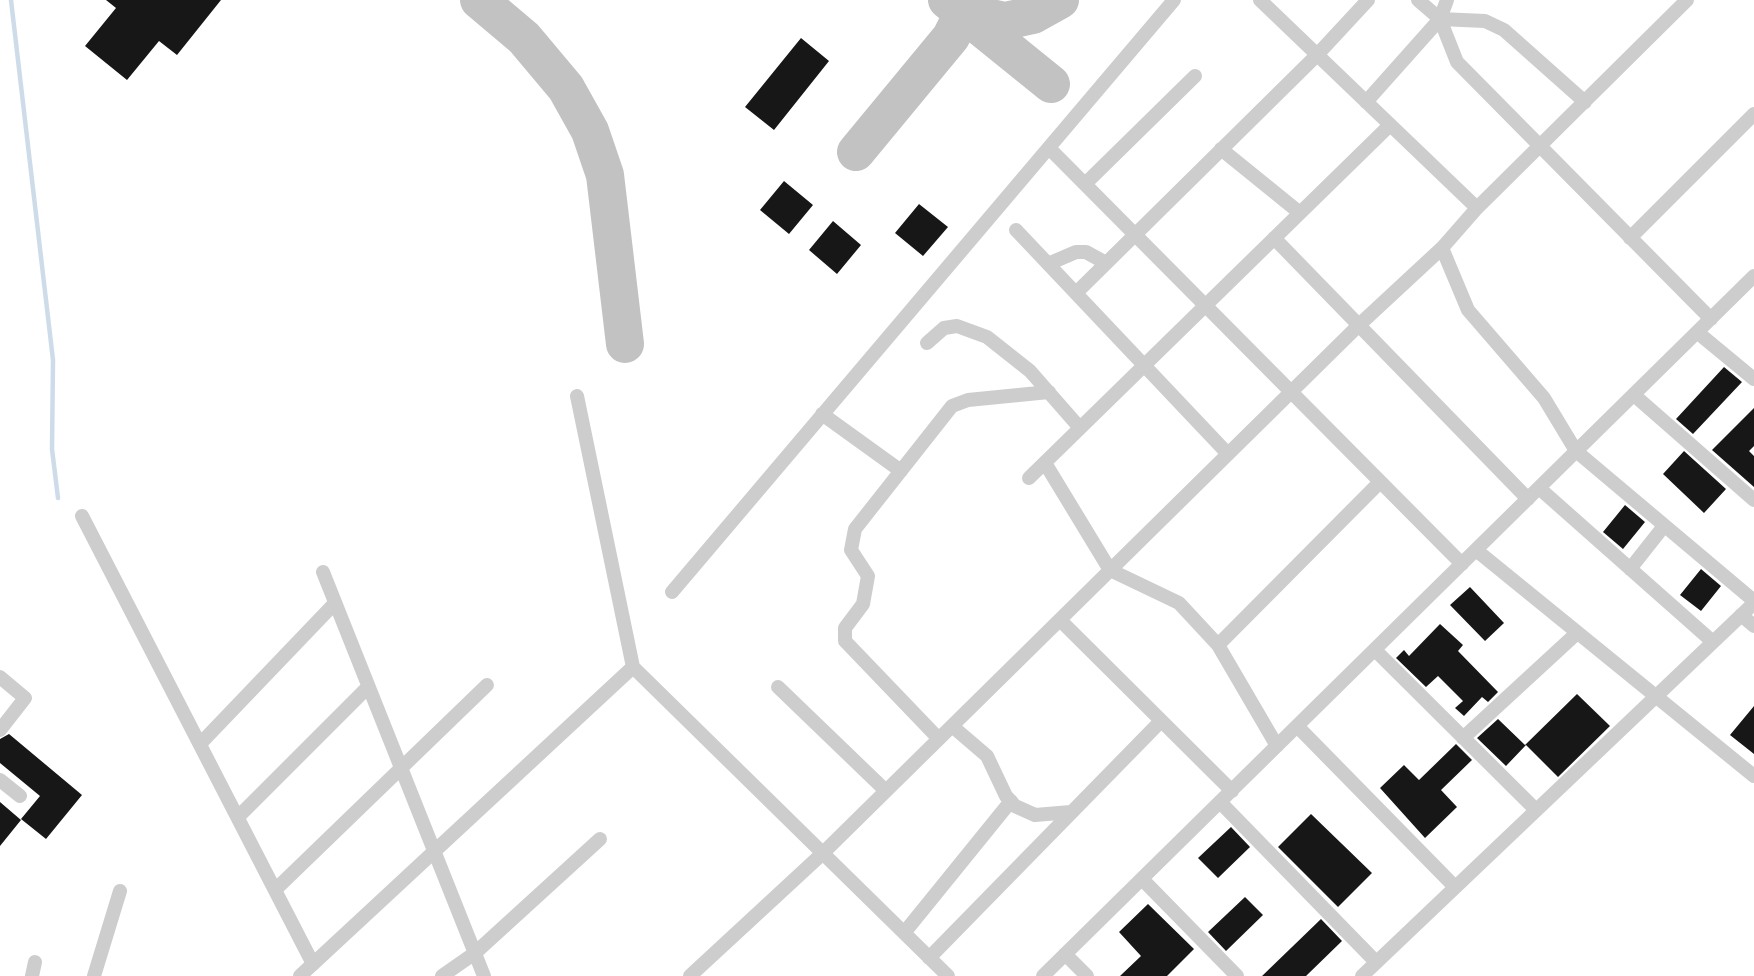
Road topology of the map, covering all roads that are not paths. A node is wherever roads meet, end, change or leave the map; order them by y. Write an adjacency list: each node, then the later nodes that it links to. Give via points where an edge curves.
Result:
1 (1174, 0): 15 (street)
2 (1260, 0): 8 (street)
3 (1368, 0): 8 (street)
4 (1418, 0): 7 (street)
5 (1447, 0): 7 (street)
6 (1688, 0): 11 (street)
7 (1440, 19): 10 (street); 11 (street, via 1485,21 1504,30); 14 (street, via 1457,62)
8 (1317, 55): 10 (street); 16 (street)
9 (1195, 76): 17 (street)
10 (1366, 102): 13 (street)
11 (1585, 102): 14 (street)
12 (1754, 114): 23 (street)
13 (1390, 125): 18 (street); 19 (street)
14 (1538, 147): 18 (street); 23 (street)
15 (1049, 148): 17 (street); 40 (street)
16 (1221, 149): 19 (street); 21 (street)
17 (1085, 184): 21 (street)
18 (1477, 208): 24 (street)
19 (1300, 213): 22 (street)
20 (1016, 230): 26 (street)
21 (1135, 234): 25 (street); 29 (street)
22 (1274, 238): 29 (street); 31 (street)
23 (1630, 238): 30 (street)
24 (1442, 248): 31 (street); 42 (street, via 1468,310 1544,398)
25 (1106, 263): 26 (street, via 1076,252); 28 (street)
26 (1048, 264): 28 (street)
27 (1754, 276): 30 (street)
28 (1076, 293): 34 (street)
29 (1205, 305): 34 (street); 37 (street)
30 (1711, 319): 32 (street)
31 (1359, 325): 37 (street); 48 (street)
32 (1697, 332): 35 (street); 38 (street)
33 (927, 343): 36 (street, via 944,328 957,326 987,337)
34 (1144, 365): 41 (street); 43 (street)
35 (1754, 379)
36 (1049, 392): 41 (street); 45 (street, via 968,400 952,406)
37 (1291, 392): 43 (street); 47 (street)
38 (1634, 395): 42 (street); 49 (street)
39 (578, 396): 67 (street)
40 (822, 414): 45 (street); 57 (street)
41 (1080, 428): 44 (street)
42 (1576, 452): 48 (street); 51 (street)
43 (1228, 454): 55 (street)
44 (1045, 463): 46 (street); 55 (street)
45 (901, 471): 78 (street, via 855,528 851,550 868,576 863,604 845,628 845,641)
46 (1029, 478)
47 (1380, 482): 53 (street); 65 (street)
48 (1534, 493): 52 (street); 54 (street)
49 (1754, 500)
50 (82, 516): 79 (street)
51 (1664, 526): 54 (street); 58 (street)
52 (1476, 550): 53 (street); 63 (street)
53 (1462, 564): 66 (street)
54 (1630, 569): 64 (street)
55 (1110, 570): 61 (street); 65 (street, via 1179,603)
56 (323, 572): 59 (street)
57 (672, 592)
58 (1754, 602): 60 (street)
59 (335, 603): 70 (street); 79 (street)
60 (1741, 615): 62 (street); 64 (street)
61 (1060, 620): 73 (street); 74 (street)
62 (1754, 626)
63 (1577, 633): 72 (street); 77 (street)
64 (1713, 642): 72 (street)
65 (1219, 645): 80 (street)
66 (1375, 650): 75 (street); 77 (street)
67 (634, 667): 93 (street); 94 (street)
68 (0, 677): 76 (street, via 25,698)
69 (487, 685): 81 (street)
70 (369, 687): 81 (street); 91 (street)
71 (778, 687): 84 (street)
72 (1656, 696): 82 (street); 89 (street)
73 (1161, 721): 85 (street); 90 (street)
74 (952, 726): 78 (street); 87 (street, via 987,756)
75 (1297, 726): 80 (street); 96 (street)
76 (0, 730)
77 (1463, 738): 89 (street)
78 (939, 739): 84 (street)
79 (200, 744): 91 (street)
80 (1277, 746): 85 (street)
81 (401, 768): 93 (street); 97 (street)
82 (1754, 776)
83 (0, 780): 86 (street)
84 (886, 791): 94 (street)
85 (1232, 791): 88 (street)
86 (20, 796)
87 (1011, 801): 90 (street, via 1035,816); 99 (street)
88 (1220, 802): 95 (street); 103 (street)
89 (1536, 810): 96 (street)
90 (1071, 813): 102 (street)
91 (238, 817): 97 (street)
92 (600, 839): 100 (street)
93 (434, 852): 100 (street); 104 (street)
94 (823, 853): 99 (street); 109 (street)
95 (1142, 879): 101 (street); 113 (street)
96 (1455, 887): 103 (street)
97 (275, 890): 104 (street)
98 (120, 891): 105 (street)
99 (904, 933): 102 (street)
100 (475, 953): 107 (street); 108 (street)
101 (1065, 954): 111 (street); 112 (street)
102 (929, 958): 110 (street)
103 (1376, 962): 114 (street)
104 (313, 964): 106 (street)
105 (94, 976)
106 (300, 976)
107 (442, 976)
108 (484, 976)
109 (690, 976)
110 (948, 976)
111 (1043, 976)
112 (1087, 976)
113 (1237, 976)
114 (1362, 976)

